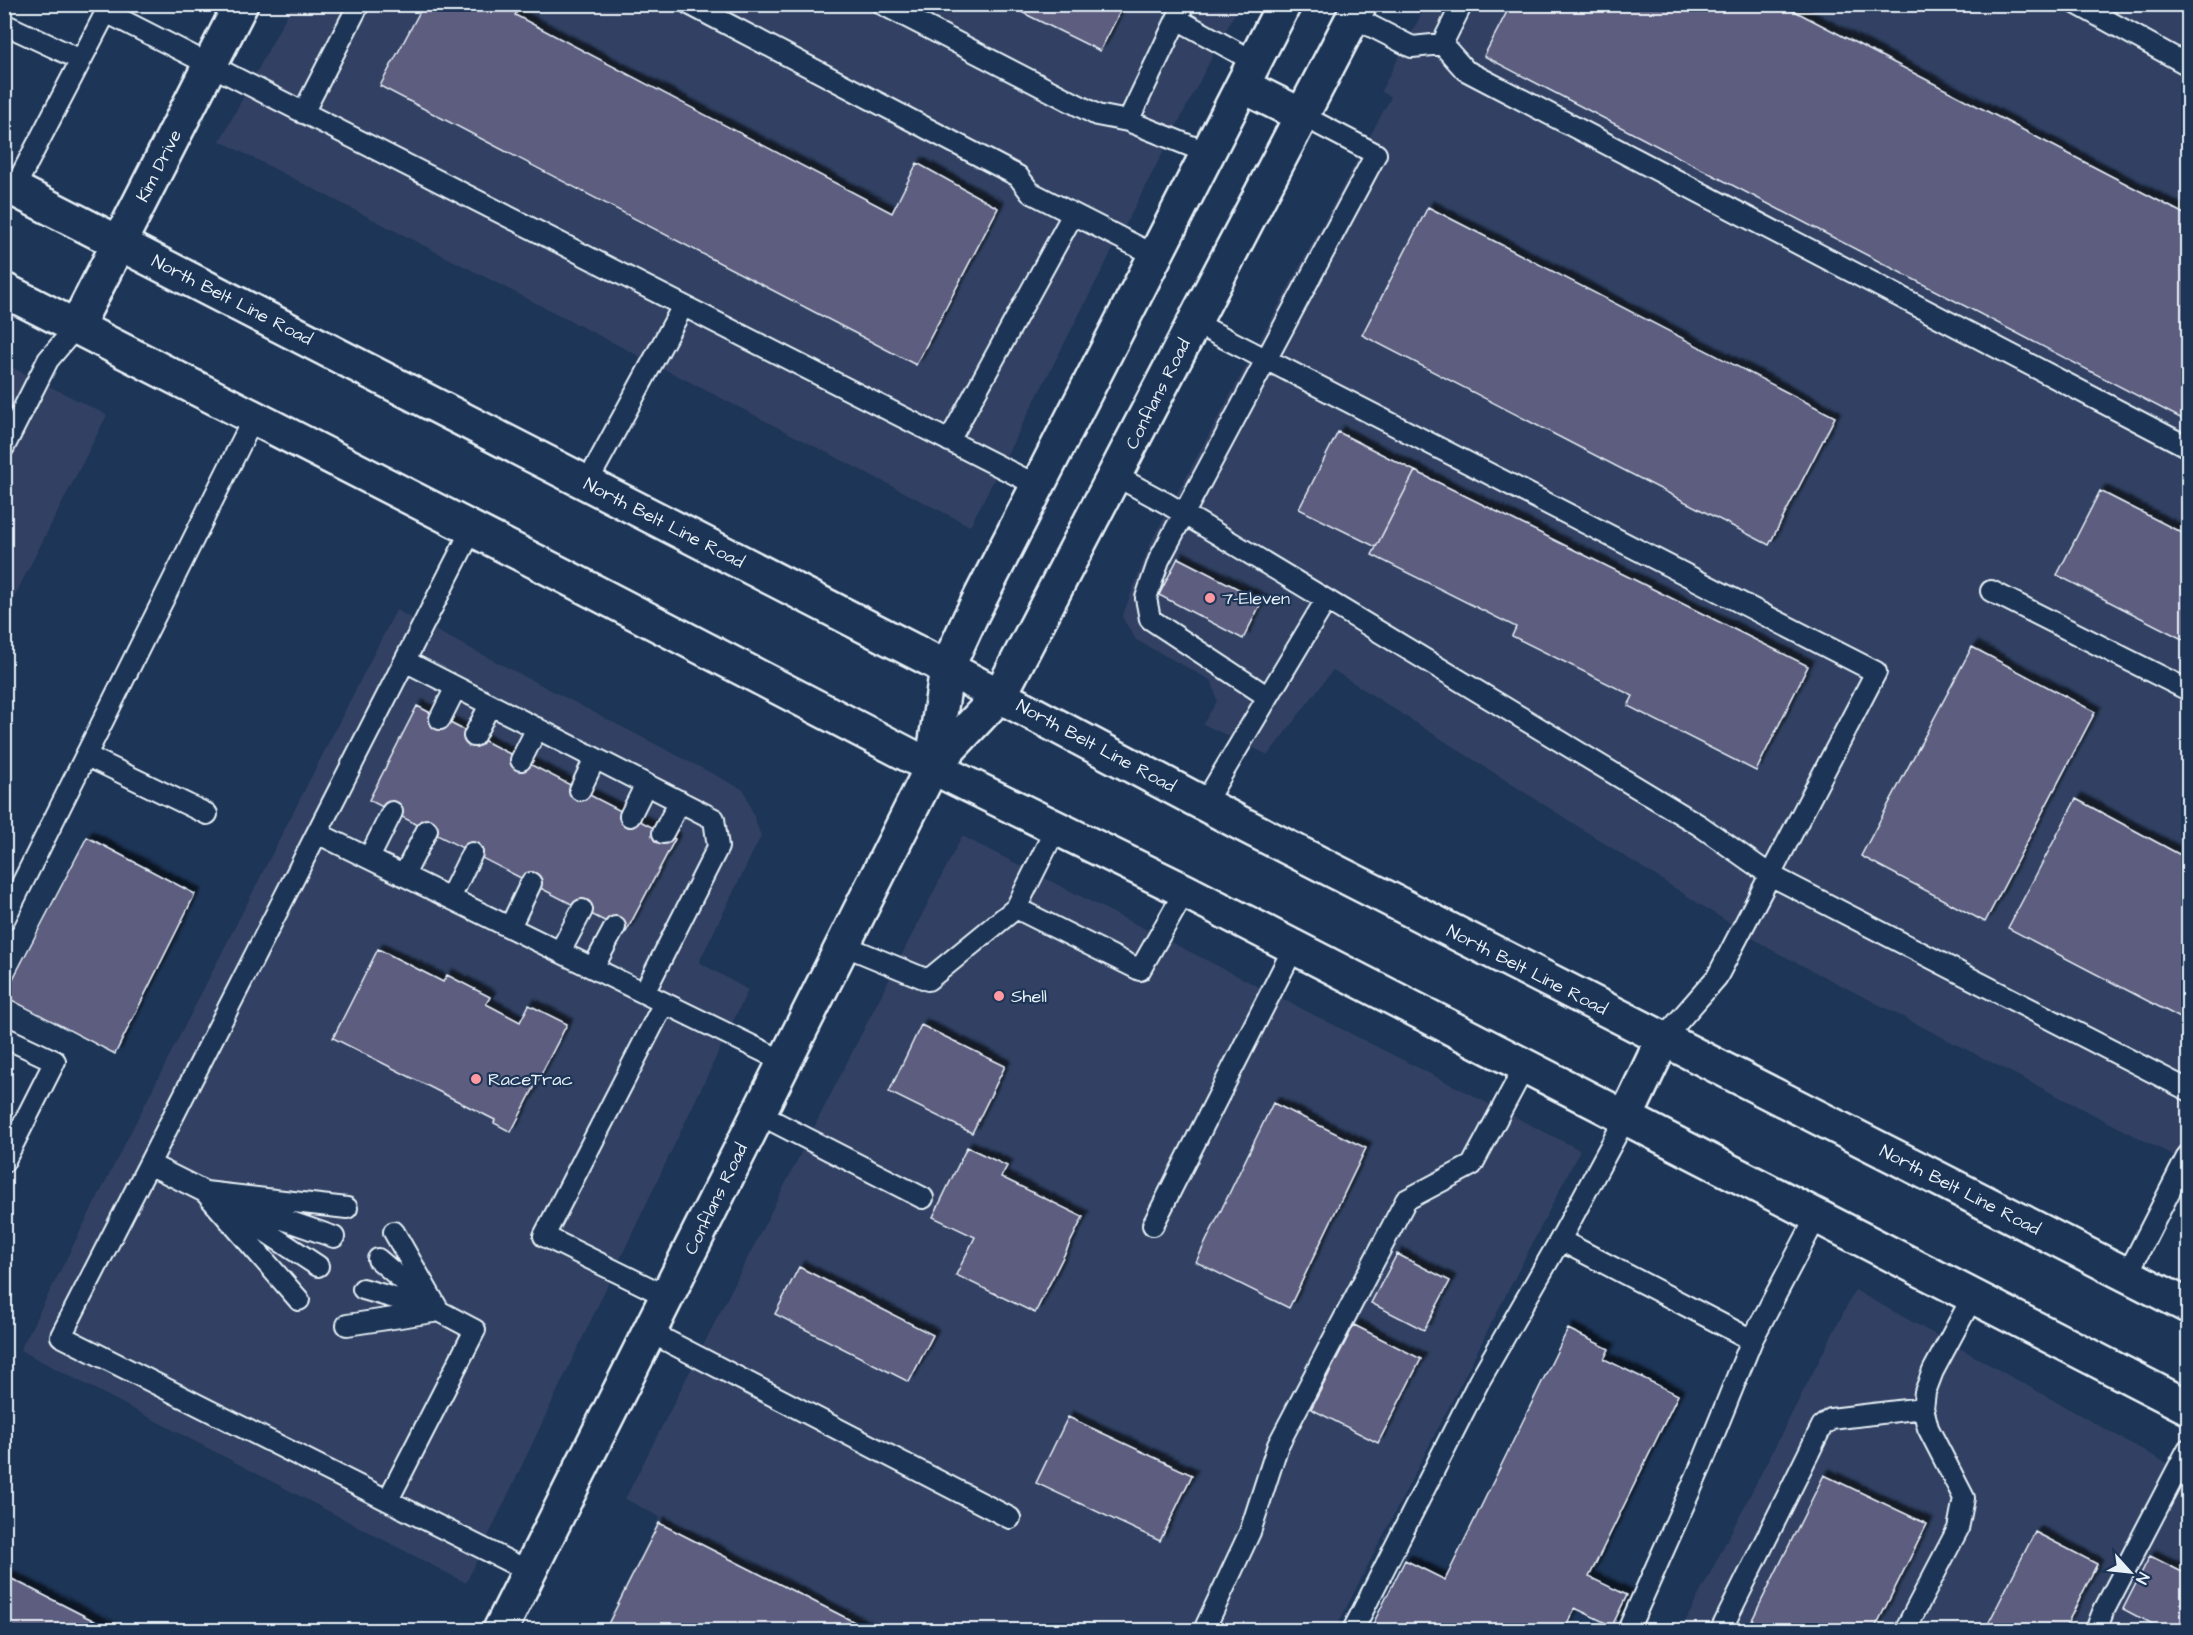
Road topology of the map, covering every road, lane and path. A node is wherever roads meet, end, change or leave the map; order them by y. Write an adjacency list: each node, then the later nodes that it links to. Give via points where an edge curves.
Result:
1 (241, 4): 15 (main road, Kim Drive)
2 (359, 4): 17 (lane)
3 (688, 4): 22 (lane, via 1018,176 1029,192)
4 (882, 4): 19 (lane, via 1097,115)
5 (1284, 4): 16 (main road, Conflans Road)
6 (1462, 4): 12 (lane)
7 (2077, 4): 14 (lane)
8 (103, 8): 13 (lane); 15 (lane)
9 (1356, 11): 12 (lane, via 1412,47); 18 (main road, Conflans Road)
10 (1181, 12): 16 (lane); 19 (lane)
11 (4, 24): 13 (lane)
12 (1442, 44): 33 (lane, via 1465,70)
13 (81, 60): 21 (lane)
14 (2188, 65)
15 (209, 66): 17 (lane); 23 (main road, Kim Drive)
16 (1249, 74): 18 (main road); 20 (main road, Conflans Road)
17 (303, 113): 26 (lane)
18 (1303, 116): 27 (main road, Conflans Road); 29 (lane, via 1376,154)
19 (1128, 121): 20 (lane)
20 (1208, 153): 24 (main road, Conflans Road)
21 (9, 186): 23 (main road, North Belt Line Road)
22 (1072, 214): 24 (lane); 31 (lane)
23 (119, 242): 28 (main road, Kim Drive); 35 (main road, North Belt Line Road)
24 (1156, 256): 36 (main road, Conflans Road)
25 (4, 290): 28 (main road)
26 (683, 306): 31 (lane); 35 (lane)
27 (1195, 324): 29 (lane); 34 (main road, Conflans Road)
28 (76, 327): 30 (main road); 32 (lane, via 48,360)
29 (1265, 359): 37 (lane); 69 (lane, via 1876,672)
30 (254, 417): 38 (main road); 51 (lane)
31 (949, 441): 36 (lane)
32 (4, 447)
33 (2188, 447)
34 (1116, 476): 37 (lane); 45 (main road, Conflans Road)
35 (587, 483): 42 (main road, North Belt Line Road)
36 (1038, 486): 42 (main road, Conflans Road)
37 (1184, 514): 40 (lane); 46 (lane, via 1149,588 1146,598 1150,620)
38 (472, 529): 41 (lane); 54 (main road)
39 (1991, 591): 44 (lane)
40 (1326, 600): 46 (lane); 69 (lane, via 1699,825)
41 (405, 661): 43 (lane); 64 (lane)
42 (947, 668): 45 (main road, North Belt Line Road); 54 (main road, Conflans Road)
43 (456, 687): 47 (lane); 48 (lane)
44 (2188, 690)
45 (1000, 695): 54 (main road, Conflans Road); 58 (main road, North Belt Line Road)
46 (1268, 697): 58 (lane)
47 (490, 705): 49 (lane); 50 (lane)
48 (440, 719)
49 (537, 728): 52 (lane); 53 (lane)
50 (474, 736)
51 (87, 756): 60 (lane); 75 (lane)
52 (595, 758): 55 (lane); 56 (lane)
53 (521, 760)
54 (932, 767): 62 (main road); 78 (main road, Conflans Road)
55 (646, 784): 57 (lane); 61 (lane)
56 (579, 790)
57 (680, 801): 65 (lane); 82 (lane, via 714,819 718,847)
58 (1204, 804): 85 (main road, North Belt Line Road)
59 (392, 812): 67 (lane)
60 (207, 814)
61 (630, 816)
62 (1056, 828): 71 (main road); 73 (lane)
63 (427, 830): 68 (lane)
64 (317, 833): 67 (lane); 93 (lane)
65 (663, 833)
66 (472, 853): 72 (lane)
67 (369, 858): 68 (lane)
68 (404, 875): 72 (lane)
69 (1770, 875): 85 (lane, via 1717,977); 88 (lane)
70 (531, 883): 76 (lane)
71 (1185, 891): 73 (lane, via 1140,970); 79 (main road)
72 (450, 898): 76 (lane)
73 (1017, 908): 78 (lane, via 928,980)
74 (582, 910): 80 (lane)
75 (4, 920)
76 (510, 927): 80 (lane)
77 (615, 927): 81 (lane)
78 (843, 945): 86 (main road, Conflans Road)
79 (1294, 947): 87 (main road); 98 (lane)
80 (560, 952): 81 (lane)
81 (593, 968): 82 (lane)
82 (644, 993): 83 (lane)
83 (664, 1003): 86 (lane); 107 (lane, via 544,1236)
84 (4, 1037): 92 (lane, via 55,1061)
85 (1663, 1039): 90 (main road); 104 (main road, North Belt Line Road)
86 (785, 1062): 89 (main road, Conflans Road)
87 (1525, 1066): 90 (main road); 121 (lane, via 1472,1165 1406,1200 1278,1445 1250,1532)
88 (2188, 1090)
89 (759, 1114): 95 (lane); 107 (main road, Conflans Road)
90 (1626, 1117): 97 (main road); 101 (lane)
91 (2188, 1155): 104 (lane)
92 (4, 1162)
93 (149, 1164): 94 (lane); 117 (lane, via 61,1336)
94 (205, 1192): 96 (lane); 100 (lane); 103 (lane); 108 (lane)
95 (923, 1198)
96 (347, 1208)
97 (1817, 1216): 106 (main road); 113 (lane)
98 (1153, 1225)
99 (394, 1232): 110 (lane)
100 (334, 1237)
101 (1560, 1240): 113 (lane); 122 (lane, via 1478,1383)
102 (378, 1259): 110 (lane)
103 (318, 1266)
104 (2127, 1275): 109 (main road, North Belt Line Road)
105 (363, 1289): 110 (lane)
106 (1973, 1296): 114 (lane, via 1933,1371); 115 (main road)
107 (668, 1297): 112 (main road, Conflans Road)
108 (299, 1300)
109 (2188, 1306)
110 (439, 1311): 111 (lane); 117 (lane, via 475,1330)
111 (347, 1325)
112 (650, 1332): 118 (lane); 119 (main road, Conflans Road)
113 (1752, 1340): 123 (lane)
114 (1923, 1407): 124 (lane, via 1831,1419 1822,1426); 125 (lane, via 1928,1428 1964,1498 1958,1529)
115 (2188, 1407)
116 (2188, 1449): 126 (lane)
117 (388, 1500): 119 (lane)
118 (1010, 1518)
119 (530, 1572): 120 (main road, Conflans Road)
120 (500, 1630)
121 (1204, 1630)
122 (1353, 1630)
123 (1628, 1630)
124 (1721, 1630)
125 (1905, 1630)
126 (2096, 1630)

